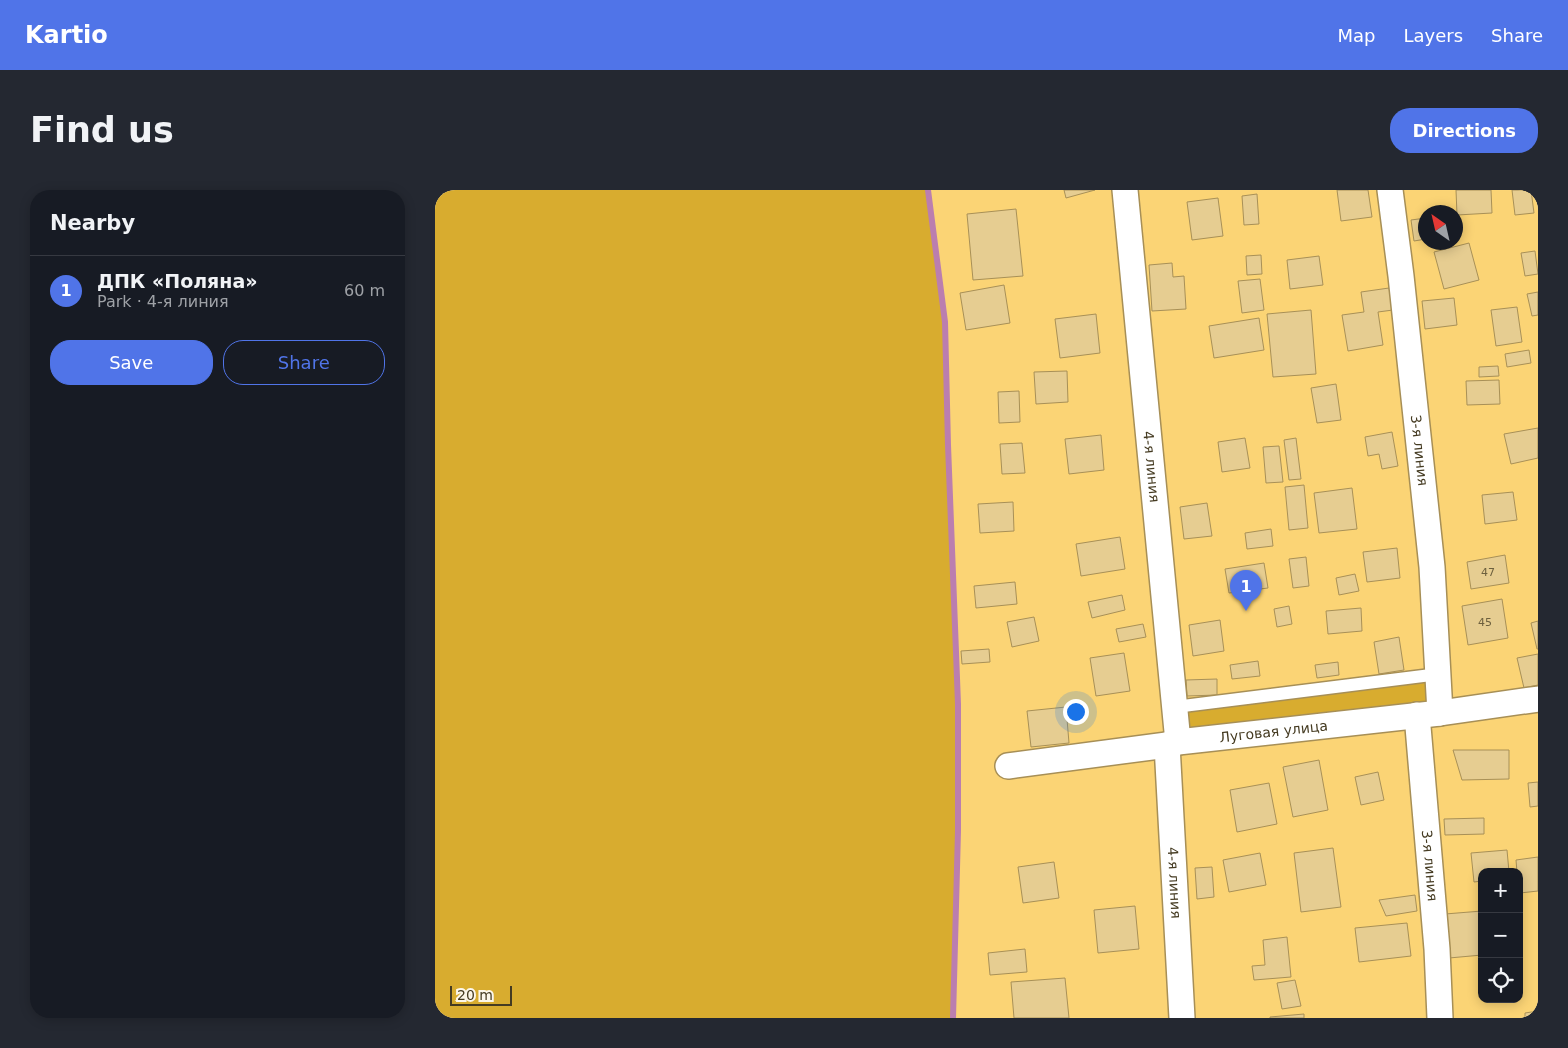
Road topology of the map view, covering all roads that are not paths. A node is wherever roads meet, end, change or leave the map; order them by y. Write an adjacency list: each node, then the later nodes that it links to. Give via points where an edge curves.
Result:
1 (1125, 190): 5 (street, 4-я линия)
2 (1390, 190): 3 (street, 3-я линия, via 1433,567)
3 (1439, 674): 5 (lane); 6 (street, 3-я линия)
4 (1538, 699): 6 (street, Луговая улица)
5 (1175, 708): 7 (street, 4-я линия)
6 (1429, 714): 7 (street, Луговая улица); 10 (street, 3-я линия)
7 (1172, 744): 8 (street, Луговая улица); 9 (street, 4-я линия)
8 (1008, 766)
9 (1183, 1018)
10 (1440, 1018)

